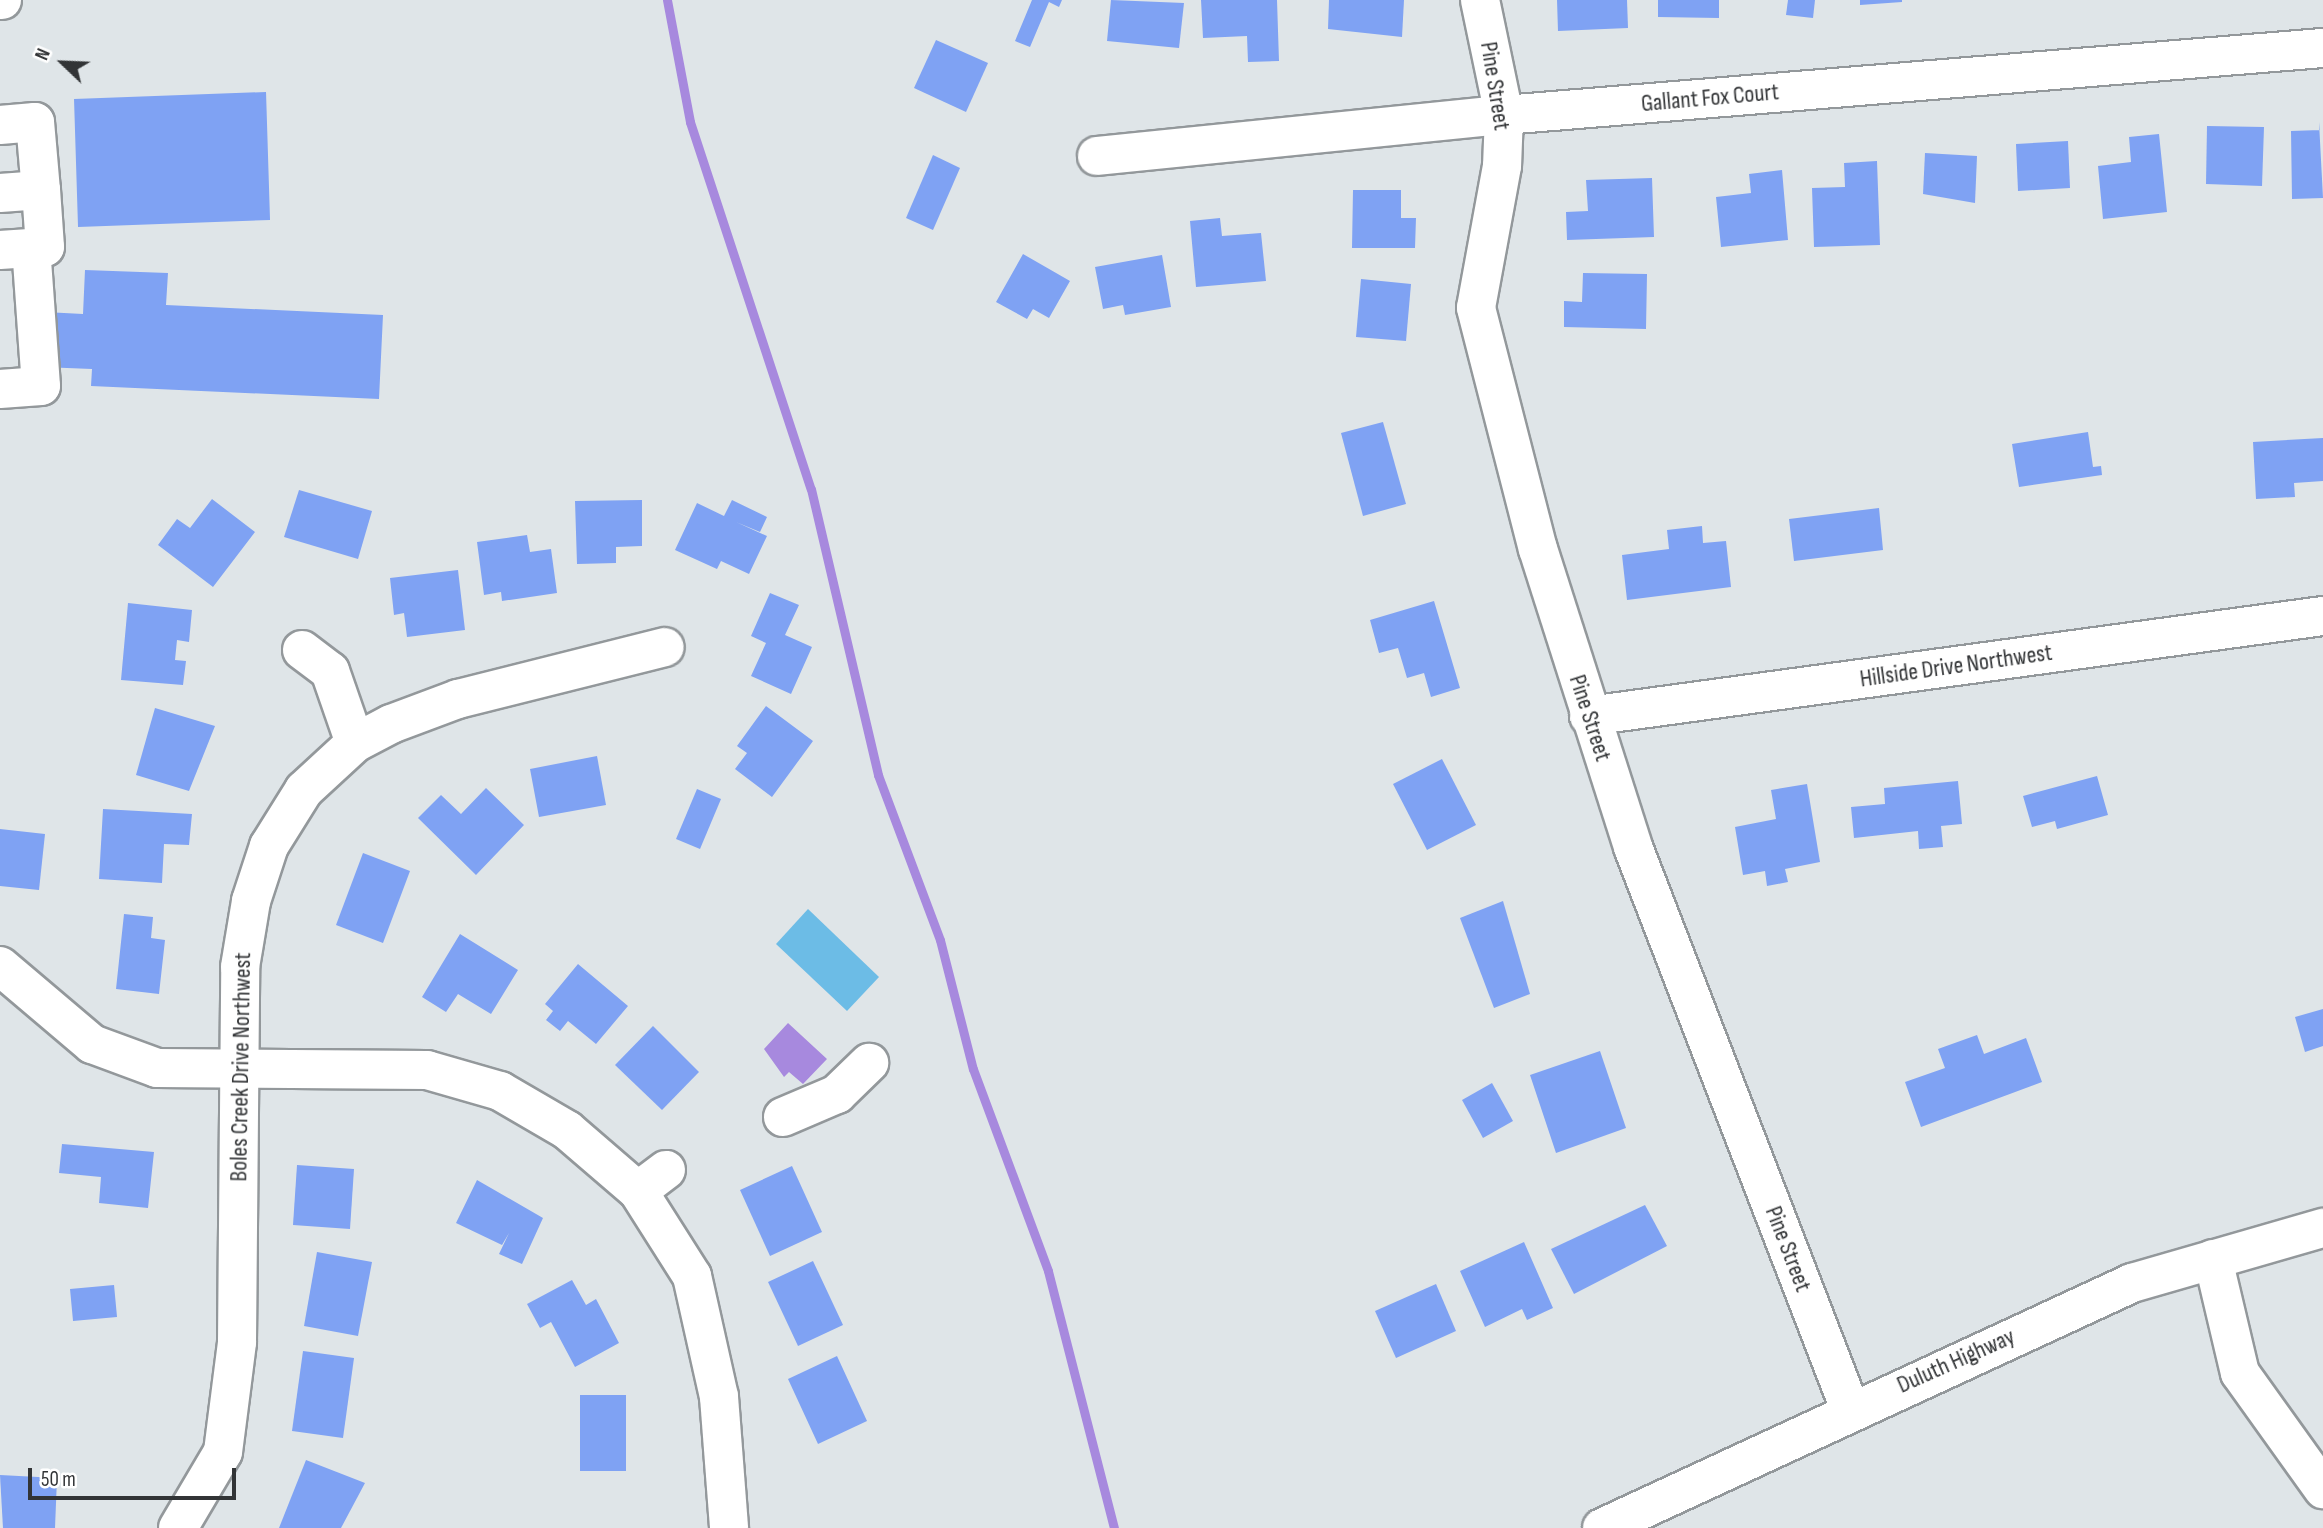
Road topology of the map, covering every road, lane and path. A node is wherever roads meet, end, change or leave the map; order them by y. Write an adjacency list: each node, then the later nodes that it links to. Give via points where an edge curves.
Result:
1 (1480, 0): 3 (street, Pine Street)
2 (2323, 48): 3 (street, Gallant Fox Court)
3 (1504, 114): 5 (street, Gallant Fox Court); 13 (street, Pine Street, via 1503,166 1476,308)
4 (0, 125): 6 (street, via 35,122)
5 (1097, 156)
6 (41, 190): 7 (street); 8 (street, via 45,247)
7 (0, 193)
8 (15, 249): 9 (street, via 41,386)
9 (0, 389)
10 (2323, 616): 13 (street, Hillside Drive Northwest)
11 (665, 647): 14 (street, Boles Creek Drive Northwest, via 457,699)
12 (302, 650): 14 (street, via 330,671)
13 (1589, 716): 21 (street, Pine Street, via 1633,848)
14 (355, 743): 17 (street, Boles Creek Drive Northwest, via 304,790 269,846 251,901 240,967)
15 (0, 966): 17 (street, via 92,1044 157,1068)
16 (869, 1063): 18 (street, via 838,1094)
17 (239, 1068): 23 (street, Boles Creek Drive Northwest, via 237,1342 223,1452); 24 (street, via 427,1070 500,1091 652,1181 692,1276 719,1397)
18 (783, 1117)
19 (2323, 1228): 20 (street, Duluth Highway)
20 (2213, 1259): 21 (street, Duluth Highway, via 2132,1283); 22 (street, via 2240,1373)
21 (1850, 1409): 25 (street, Duluth Highway)
22 (2323, 1489)
23 (178, 1528)
24 (729, 1528)
25 (1602, 1528)

